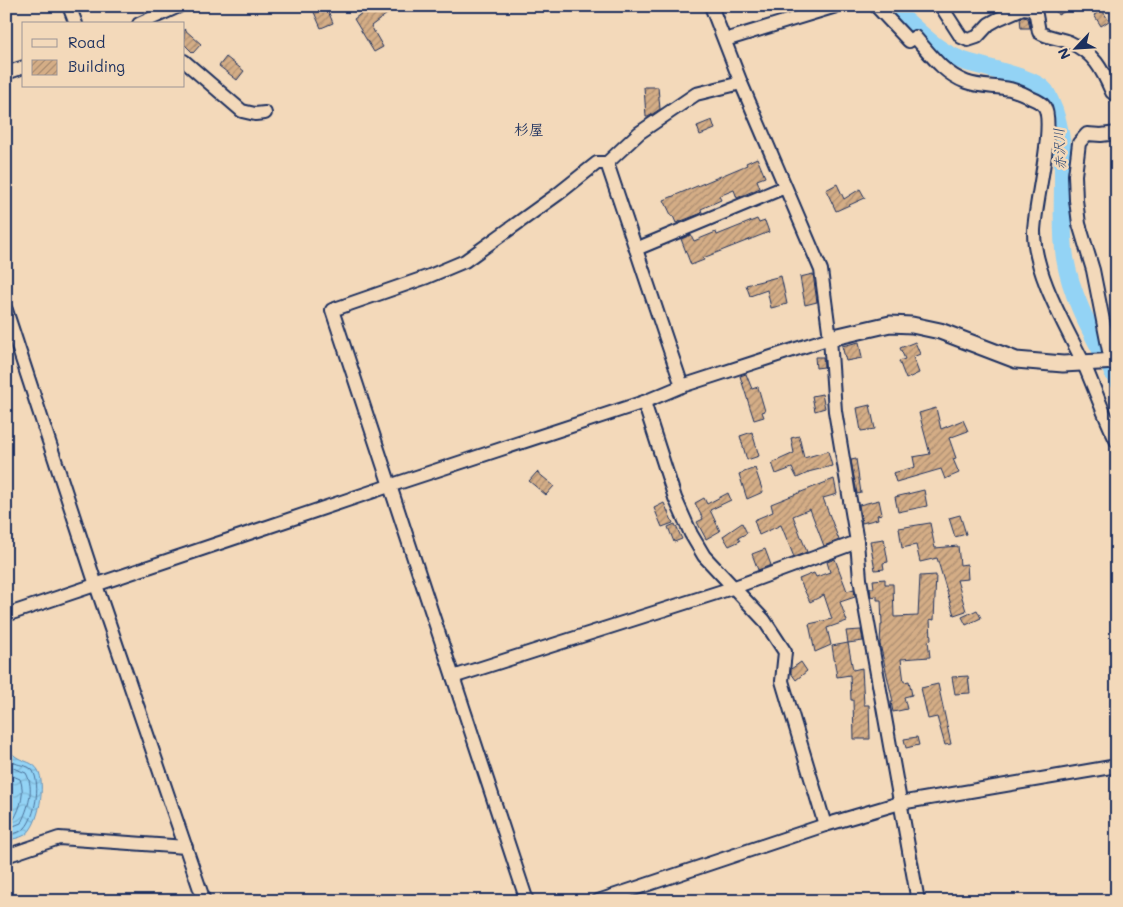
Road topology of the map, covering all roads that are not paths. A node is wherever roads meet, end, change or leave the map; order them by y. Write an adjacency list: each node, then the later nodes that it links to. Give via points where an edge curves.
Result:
1 (69, 6): 7 (street)
2 (179, 6): 8 (street)
3 (711, 6): 9 (street)
4 (836, 6): 9 (street)
5 (876, 6): 23 (street, via 909,41 915,37 951,74 967,82 1012,89 1044,106 1048,119 1042,178 1036,202 1035,253 1053,302)
6 (941, 6): 14 (street, via 961,36 968,40 977,37 998,19 1023,8 1032,9 1039,32 1069,42 1095,59)
7 (75, 22)
8 (147, 22)
9 (725, 40): 13 (street)
10 (185, 62): 15 (street, via 242,111)
11 (22, 68): 12 (street)
12 (6, 73)
13 (741, 83): 17 (street, via 696,94 639,133); 18 (street)
14 (1117, 96)
15 (265, 113)
16 (1117, 133): 22 (street, via 1087,134 1078,142 1075,175 1079,224)
17 (607, 163): 19 (street); 27 (street, via 597,163 465,261 427,278 332,310)
18 (785, 186): 19 (street); 21 (street, via 821,270)
19 (636, 249): 24 (street)
20 (6, 310): 29 (street)
21 (830, 338): 23 (street, via 890,324 912,325 940,331 1016,360); 24 (street); 28 (street, via 835,412)
22 (1114, 361): 23 (street)
23 (1086, 363): 26 (street)
24 (682, 386): 25 (street)
25 (644, 402): 27 (street); 30 (street, via 675,498 691,534 704,556)
26 (1117, 442)
27 (389, 486): 29 (street); 32 (street)
28 (857, 542): 30 (street); 34 (street, via 860,579)
29 (96, 585): 31 (street); 36 (street)
30 (735, 587): 32 (street); 35 (street, via 764,620 785,652 782,682)
31 (6, 615)
32 (453, 677): 39 (street)
33 (1117, 766): 34 (street)
34 (900, 803): 35 (street); 41 (street)
35 (825, 825): 40 (street)
36 (186, 847): 37 (street, via 59,838); 38 (street)
37 (6, 856)
38 (204, 901)
39 (527, 901)
40 (598, 901)
41 (918, 901)

